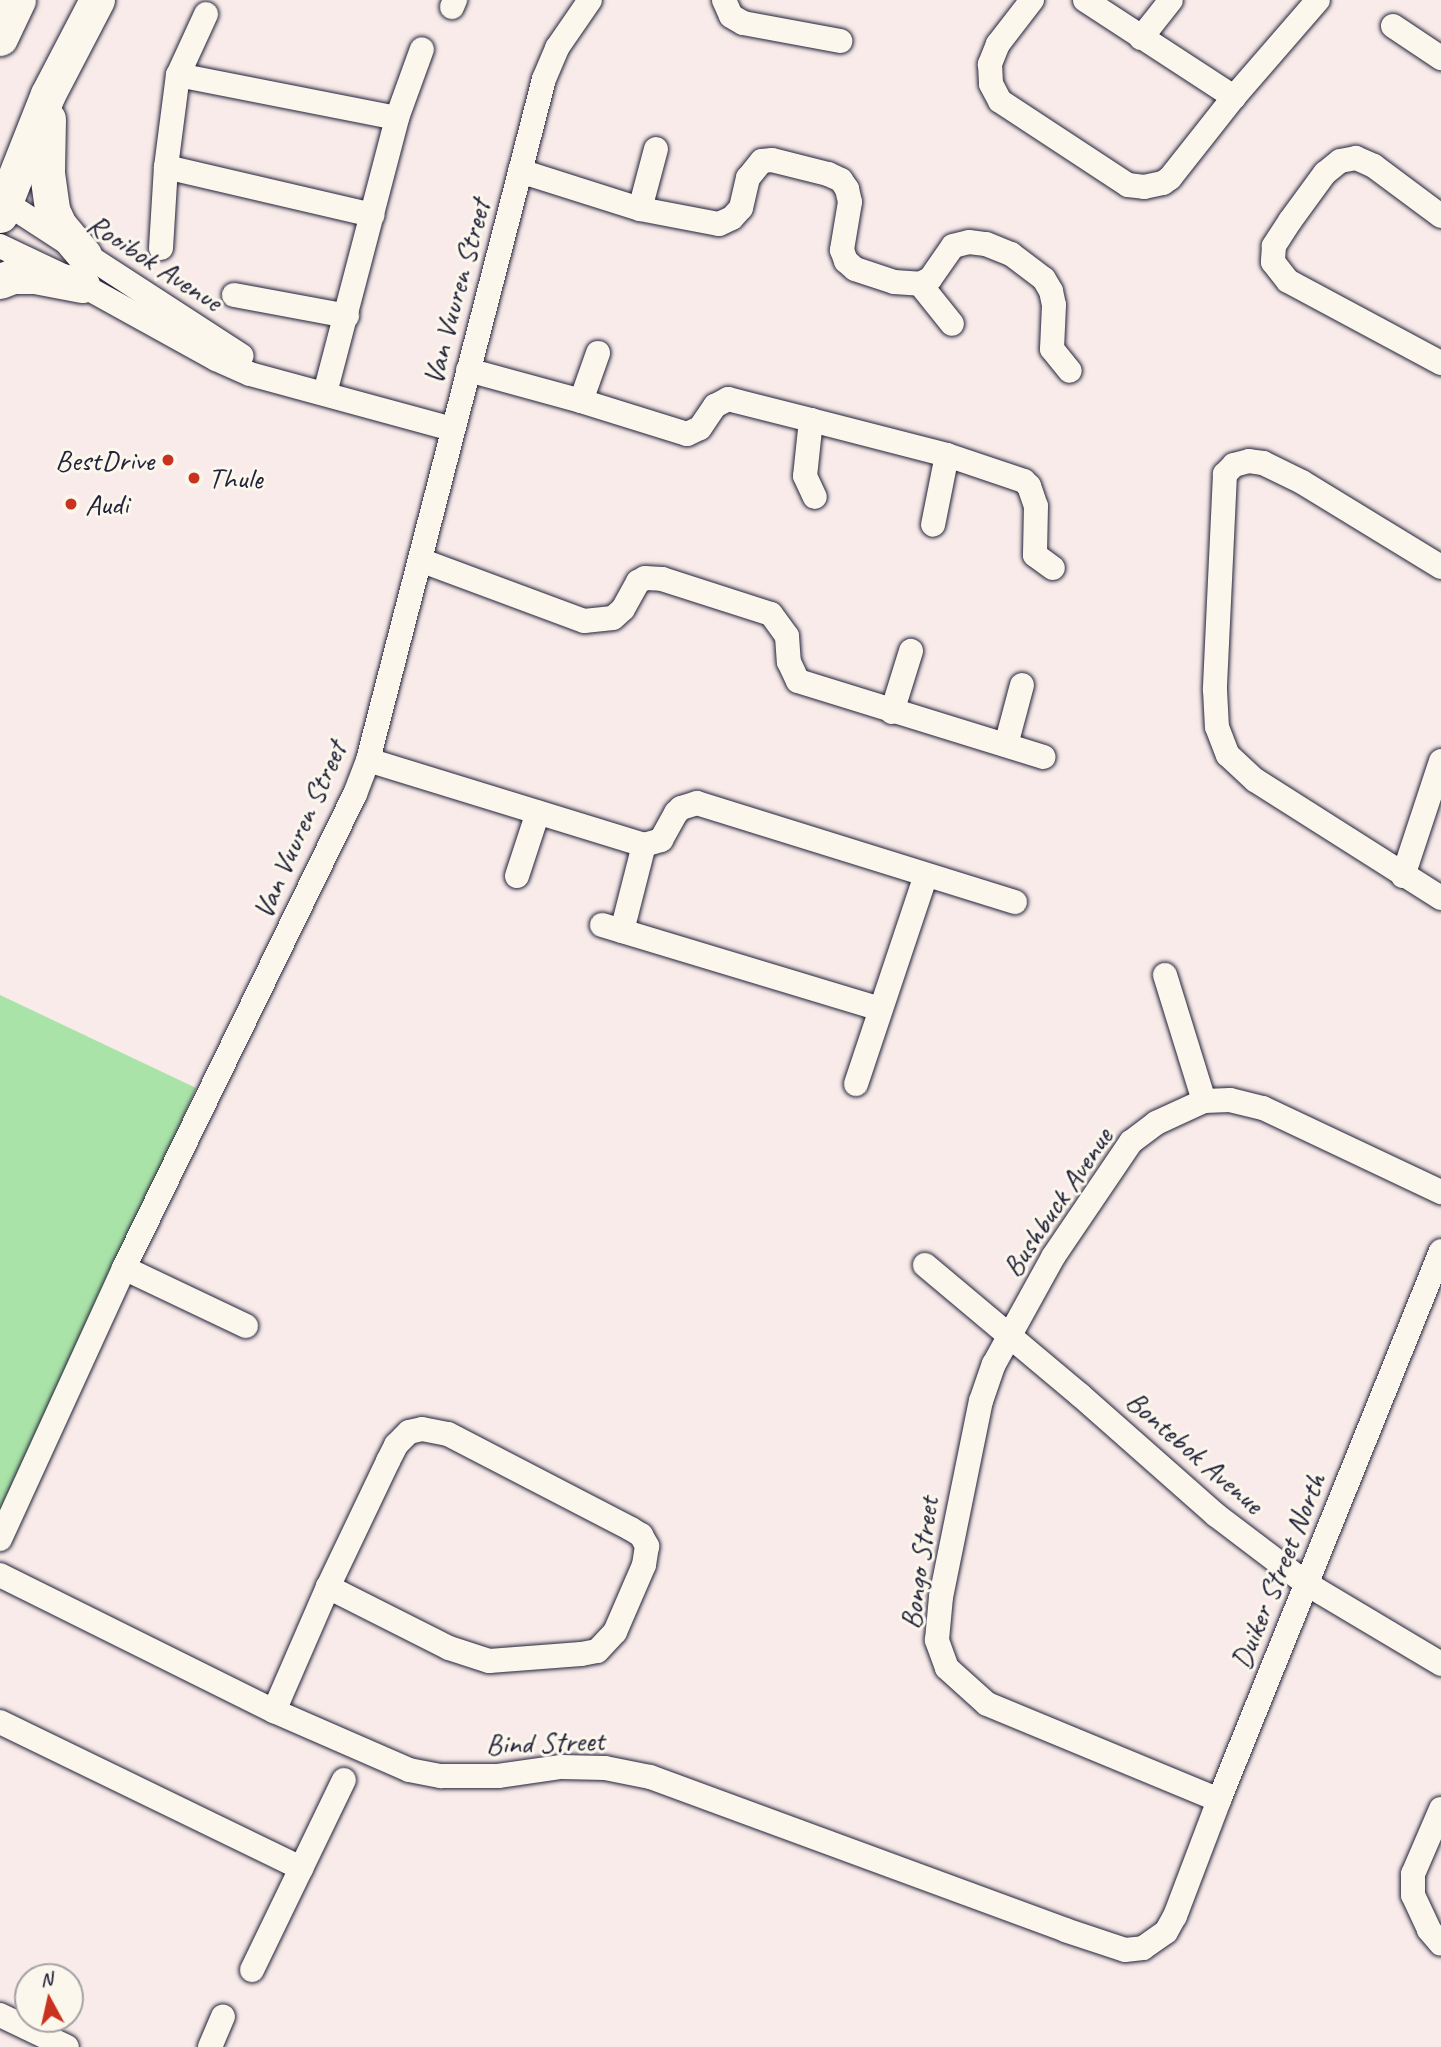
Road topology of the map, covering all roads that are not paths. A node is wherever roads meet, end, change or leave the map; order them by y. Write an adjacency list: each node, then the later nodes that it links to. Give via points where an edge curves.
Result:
1 (97, 0): 15 (main road)
2 (590, 0): 20 (street, Van Vuuren Street, via 550,64)
3 (724, 0): 11 (street, via 731,16 743,23)
4 (1032, 0): 16 (street, via 998,44 989,64 991,85 1000,101 1128,185 1152,187 1170,178)
5 (1085, 0): 10 (street)
6 (1171, 0): 10 (street)
7 (1318, 0): 16 (street)
8 (206, 14): 14 (street)
9 (1393, 26): 13 (street)
10 (1141, 38): 16 (street)
11 (840, 41)
12 (422, 50): 17 (street)
13 (1441, 58)
14 (178, 75): 17 (street); 19 (street)
15 (48, 94): 21 (main road); 27 (main road, via 50,202)
16 (1234, 97)
17 (397, 118): 23 (street)
18 (656, 149): 22 (street)
19 (166, 167): 23 (street); 26 (street)
20 (520, 170): 22 (street); 35 (street, Van Vuuren Street)
21 (2, 205): 27 (street, Rooibok Avenue)
22 (640, 209): 29 (street, via 719,225 741,208 748,178 762,161 828,174 841,180 850,202 842,250 846,261 870,276)
23 (373, 215): 31 (street)
24 (1441, 216): 34 (street, via 1374,166 1356,158 1340,161 1325,173 1290,221 1274,246 1273,262 1288,281)
25 (0, 246): 27 (street, Rooibok Avenue)
26 (161, 248)
27 (83, 270): 28 (main road); 37 (street, Rooibok Avenue, via 216,359 250,374)
28 (0, 281)
29 (920, 284): 32 (street); 36 (street, via 930,279 953,246 986,244 1011,254 1044,279 1051,291 1052,349)
30 (234, 295): 31 (street)
31 (347, 316): 37 (street)
32 (952, 324)
33 (598, 352): 38 (street)
34 (1441, 363)
35 (468, 370): 38 (street); 40 (street, Van Vuuren Street)
36 (1070, 371)
37 (325, 393): 40 (street, Rooibok Avenue)
38 (581, 401): 39 (street, via 687,434 700,428 715,406 728,399)
39 (811, 420): 41 (street); 42 (street, via 805,476)
40 (453, 429): 44 (street, Van Vuuren Street)
41 (947, 455): 43 (street); 46 (street, via 1030,486 1036,506 1032,545 1040,562)
42 (815, 497)
43 (933, 525)
44 (420, 560): 49 (street, via 584,621 613,618 645,578 771,614 787,636 789,662 798,681); 52 (street, Van Vuuren Street)
45 (1441, 567): 58 (street, via 1263,463 1234,465 1225,474 1215,690 1217,727 1228,755 1255,780)
46 (1053, 568)
47 (911, 651): 49 (street)
48 (1022, 685): 50 (street)
49 (892, 712): 50 (street)
50 (1006, 745): 51 (street)
51 (1044, 757)
52 (368, 760): 54 (street); 68 (street, Van Vuuren Street, via 339,830)
53 (1441, 761): 58 (street)
54 (538, 812): 55 (street); 57 (street)
55 (645, 845): 56 (street, via 666,836 681,808 697,803); 62 (street, via 612,928)
56 (926, 875): 60 (street); 62 (street)
57 (517, 876)
58 (1403, 877): 59 (street)
59 (1441, 898)
60 (1015, 902)
61 (1165, 975): 64 (street)
62 (880, 1009): 63 (street)
63 (856, 1084)
64 (1204, 1101): 65 (street, Bushbuck Avenue, via 1230,1100 1263,1108); 70 (street, Bushbuck Avenue, via 1156,1123 1131,1142 1053,1256)
65 (1441, 1192)
66 (1441, 1251): 73 (street, Duiker Street North)
67 (925, 1265): 70 (street, Bontebok Avenue)
68 (124, 1268): 69 (street); 71 (street, Van Vuuren Street)
69 (246, 1326)
70 (1011, 1336): 73 (street, Bontebok Avenue, via 1216,1515); 79 (street, Bongo Street, via 993,1364 981,1401 958,1502 937,1640 947,1668 987,1704)
71 (0, 1539)
72 (0, 1576): 76 (street, Bind Street)
73 (1307, 1584): 75 (street, Bontebok Avenue); 79 (street, Duiker Street North)
74 (328, 1587): 74 (street, via 396,1446 409,1433 422,1429 448,1434 631,1529 641,1535 646,1546 644,1565 615,1632 597,1651 581,1654 489,1661 449,1648); 76 (street)
75 (1441, 1664)
76 (274, 1711): 82 (street, Bind Street, via 409,1770 441,1776 605,1768 650,1777 1125,1950 1153,1944)
77 (0, 1722): 81 (street)
78 (344, 1780): 81 (street)
79 (1219, 1800): 82 (street, Duiker Street North)
80 (1441, 1808): 83 (street, via 1413,1874 1413,1895 1420,1913)
81 (301, 1868): 84 (street)
82 (1175, 1916)
83 (1441, 1944)
84 (252, 1970)
85 (0, 2015): 87 (street)
86 (223, 2017): 88 (street)
87 (67, 2047)
88 (209, 2047)

